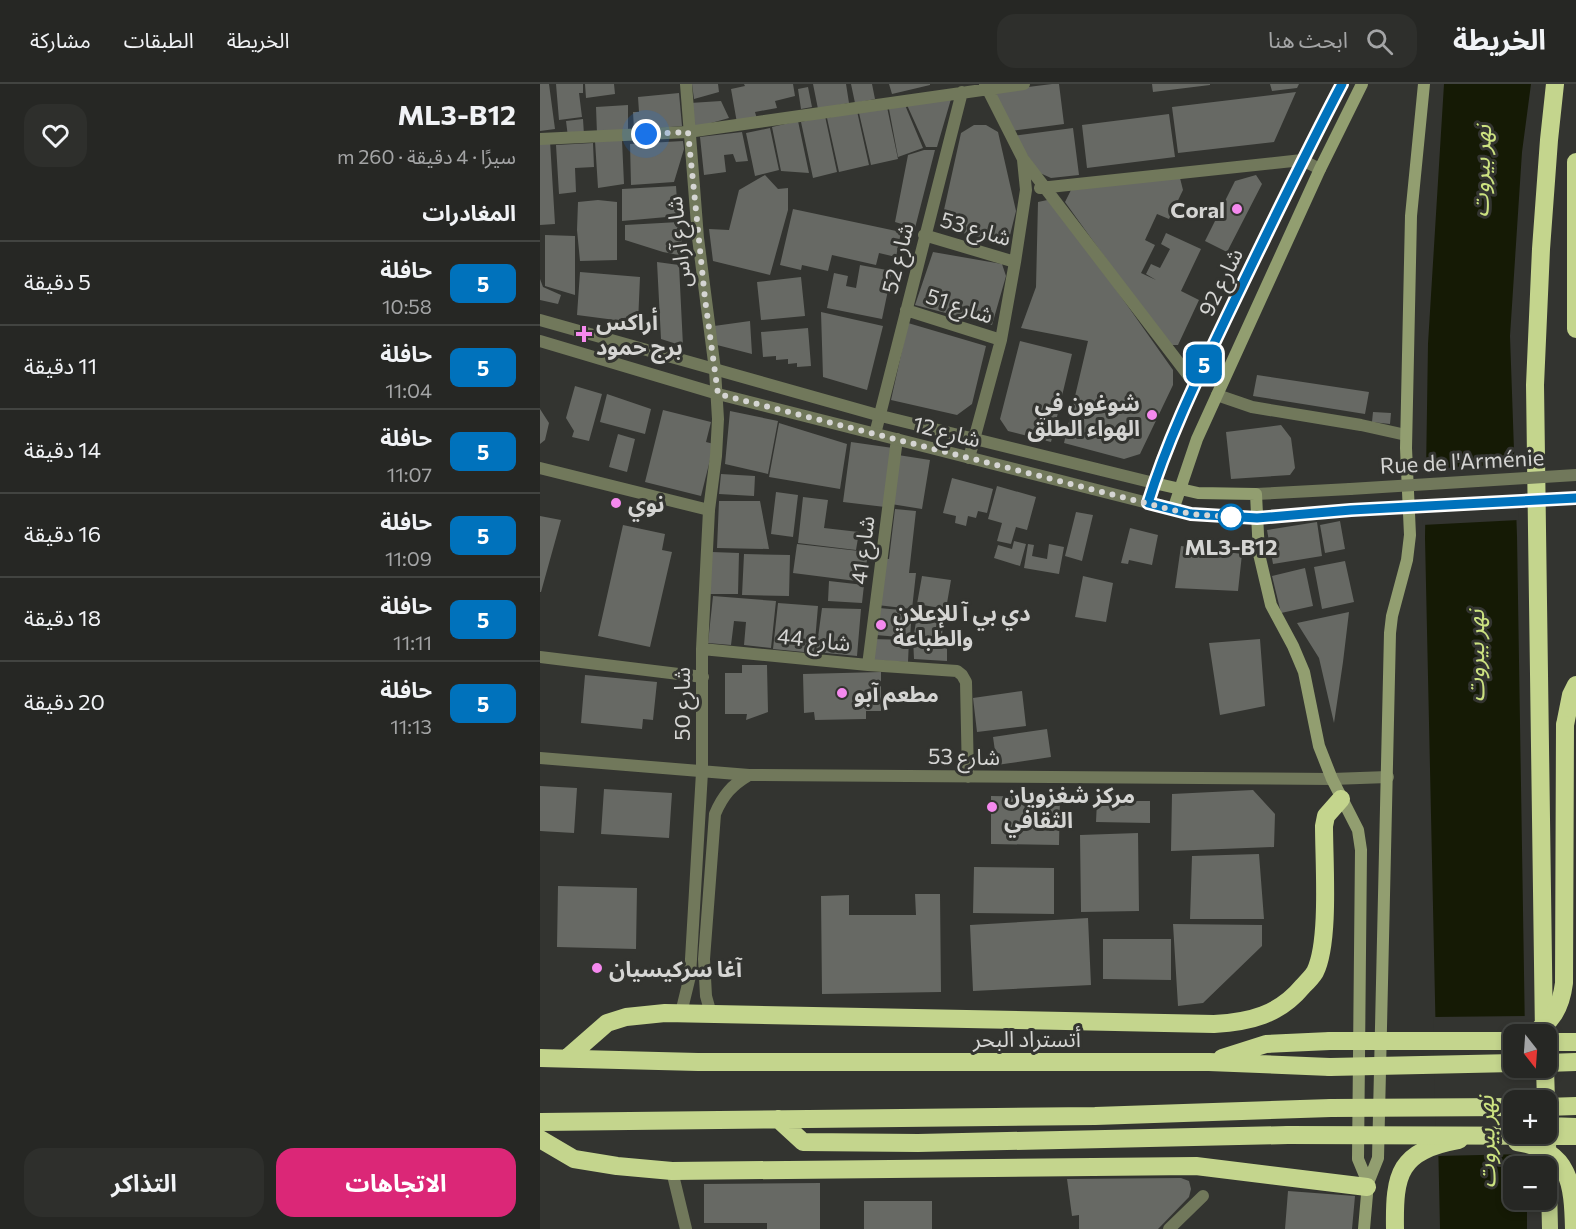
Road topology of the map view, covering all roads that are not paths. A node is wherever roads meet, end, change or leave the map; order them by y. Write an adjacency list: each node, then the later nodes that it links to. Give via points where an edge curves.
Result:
1 (686, 84): 9 (street, شارع آراس)
2 (1024, 84): 6 (street)
3 (1342, 84): 12 (main road, شارع 92)
4 (1424, 84): 30 (main road, via 1411,216)
5 (1555, 84): 62 (highway, via 1541,249 1535,385)
6 (986, 86): 8 (street); 11 (street)
7 (1357, 86): 14 (main road, شارع 92)
8 (962, 92): 9 (street); 17 (street, شارع 52)
9 (688, 132): 10 (street); 24 (street, شارع آراس)
10 (540, 139)
11 (1023, 159): 15 (street); 16 (street)
12 (1302, 160): 14 (street); 15 (street); 25 (main road, شارع 92)
13 (1576, 162): 21 (highway)
14 (1320, 169): 27 (main road, شارع 92)
15 (1044, 188): 16 (street); 25 (street)
16 (1026, 190): 18 (street)
17 (924, 235): 18 (street, شارع 53); 19 (street, شارع 52)
18 (1015, 262): 22 (street)
19 (906, 310): 22 (street, شارع 51); 28 (street, شارع 52)
20 (540, 320): 24 (street, شارع 12)
21 (1576, 329)
22 (1001, 340): 32 (street)
23 (540, 341): 26 (street, شارع 12)
24 (715, 370): 26 (street, شارع آراس); 28 (street, شارع 12)
25 (1195, 384): 36 (main road, شارع 92)
26 (718, 394): 29 (street, شارع 12); 42 (street, شارع 50)
27 (1217, 394): 30 (street, via 1252,408); 38 (main road, شارع 92)
28 (881, 416): 29 (street, شارع 52); 32 (street, شارع 12)
29 (875, 434): 31 (street, شارع 12)
30 (1406, 435): 55 (main road, via 1410,535 1390,633)
31 (897, 439): 33 (street, شارع 12); 48 (street, شارع 41)
32 (974, 439): 33 (street); 36 (street, شارع 12)
33 (969, 458): 41 (street, شارع 12)
34 (540, 468): 42 (street)
35 (1576, 475): 37 (street, Rue de l'Arménie, bridge)
36 (1154, 483): 38 (main road, شارع 12); 41 (main road, شارع 92)
37 (1350, 489): 39 (street, شارع 12)
38 (1179, 490): 39 (main road, شارع 12); 43 (main road, شارع 92)
39 (1256, 494): 45 (main road)
40 (1576, 498): 44 (street, Rue de l'Arménie, bridge)
41 (1148, 503): 43 (main road, شارع 12)
42 (709, 510): 46 (street, شارع 50)
43 (1173, 510): 45 (main road, شارع 12)
44 (1351, 510): 45 (street, شارع 12)
45 (1257, 518): 56 (main road, via 1259,554 1271,605 1304,672 1319,746)
46 (702, 650): 48 (street, شارع 44); 49 (street, شارع 50)
47 (540, 657): 49 (street)
48 (868, 665): 54 (street, شارع 44, via 957,671 962,675 966,682)
49 (703, 677): 52 (street, شارع 50)
50 (1576, 685): 63 (highway, bridge, via 1565,725 1564,983 1554,1016)
51 (540, 758): 52 (street, شارع 53)
52 (702, 772): 53 (street, شارع 53); 58 (street, شارع 50)
53 (749, 775): 54 (street, شارع 53); 59 (street, via 722,797 715,814)
54 (968, 777): 56 (street, شارع 53)
55 (1388, 777): 56 (street, شارع 53); 85 (main road, via 1378,1158)
56 (1332, 779): 57 (main road)
57 (1341, 799): 61 (highway, via 1326,816 1324,826 1324,936 1314,973 1293,999 1264,1015 1214,1024); 85 (main road, via 1358,830 1361,850 1358,1159)
58 (695, 872): 59 (street); 60 (street, شارع 50, via 690,976)
59 (710, 872): 61 (street, via 704,977)
60 (681, 1013): 61 (highway); 68 (highway, via 633,1016 608,1023)
61 (711, 1014)
62 (1544, 1024)
63 (1546, 1024)
64 (1503, 1041): 69 (highway, bridge, via 1266,1044)
65 (1557, 1042): 66 (highway)
66 (1576, 1042)
67 (540, 1058): 68 (highway, أتستراد البحر)
68 (567, 1058): 69 (highway, أتستراد البحر, via 698,1062)
69 (1209, 1062): 71 (highway, أتستراد البحر, bridge, via 1330,1067)
70 (1576, 1062): 72 (highway)
71 (1503, 1063)
72 (1557, 1063)
73 (1576, 1106): 75 (highway)
74 (1503, 1107): 76 (highway, bridge)
75 (1557, 1107)
76 (778, 1119): 77 (highway); 81 (highway, bridge, via 802,1142 1288,1135)
77 (540, 1122)
78 (1557, 1126): 79 (highway)
79 (1576, 1127)
80 (1576, 1136): 81 (highway, bridge)
81 (1485, 1137): 90 (highway, bridge, via 1438,1144 1421,1150 1408,1162 1398,1179); 92 (highway, bridge, via 1527,1144 1547,1153 1565,1169 1571,1186)
82 (540, 1139): 84 (highway, via 574,1159)
83 (1548, 1144): 91 (highway)
84 (672, 1171): 85 (highway, via 1196,1166); 87 (street)
85 (1368, 1185): 89 (main road)
86 (1203, 1196): 88 (street)
87 (686, 1229)
88 (1169, 1229)
89 (1364, 1229)
90 (1395, 1229)
91 (1550, 1229)
92 (1574, 1229)

